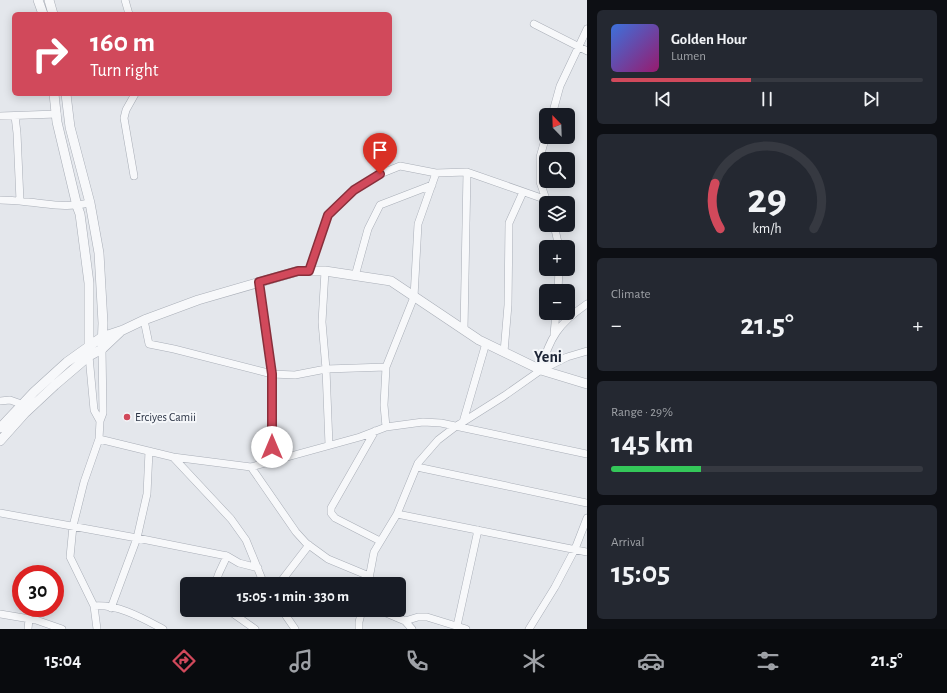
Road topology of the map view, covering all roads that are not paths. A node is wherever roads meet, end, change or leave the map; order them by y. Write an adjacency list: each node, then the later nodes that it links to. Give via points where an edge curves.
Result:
1 (38, 0): 4 (street)
2 (49, 0): 5 (street)
3 (125, 0): 6 (street)
4 (41, 12)
5 (52, 12)
6 (128, 12)
7 (534, 24): 9 (street)
8 (587, 29): 9 (street)
9 (579, 47): 10 (street); 14 (street, via 560,86)
10 (587, 51)
11 (54, 96): 15 (street)
12 (66, 96): 28 (street, via 70,127)
13 (134, 96): 21 (street, via 124,118)
14 (554, 108)
15 (57, 114): 17 (street); 29 (street)
16 (0, 116): 17 (street)
17 (15, 116): 27 (street)
18 (544, 144): 24 (street, via 540,157 540,182)
19 (436, 172): 20 (street); 22 (street); 30 (street, via 400,166 380,174 354,190 328,215)
20 (467, 172): 23 (street); 39 (street)
21 (134, 176)
22 (432, 185): 32 (street, via 380,205 368,229); 34 (street, via 418,224)
23 (524, 192): 25 (street); 46 (street, via 509,223 508,305)
24 (545, 196)
25 (539, 199)
26 (0, 200): 27 (street)
27 (20, 201): 29 (street)
28 (90, 203): 29 (street); 41 (street, via 99,252)
29 (77, 206): 43 (street, via 89,283)
30 (309, 271): 31 (street); 33 (street, via 298,271)
31 (325, 271): 32 (street); 49 (street, via 322,322)
32 (355, 276): 34 (street, via 391,281)
33 (259, 282): 36 (street, via 198,300); 51 (street)
34 (414, 296): 39 (street); 48 (street)
35 (587, 304): 40 (street, via 571,315)
36 (144, 320): 38 (street); 51 (street, via 149,344)
37 (555, 320): 40 (street)
38 (123, 330): 41 (street); 44 (street)
39 (464, 330): 42 (street)
40 (554, 334): 50 (street)
41 (102, 337): 43 (street); 44 (street)
42 (486, 343): 46 (street); 56 (street)
43 (89, 346): 47 (street); 54 (street, via 67,362)
44 (102, 349): 47 (street); 55 (street, via 103,413)
45 (587, 350): 50 (street)
46 (504, 352): 50 (street)
47 (90, 356): 54 (street); 55 (street, via 94,410)
48 (386, 367): 49 (street); 57 (street)
49 (326, 369): 51 (street, via 295,374); 63 (street)
50 (541, 370): 52 (street); 56 (street)
51 (272, 374): 67 (street)
52 (587, 384)
53 (0, 401): 54 (street, via 10,400)
54 (26, 406): 59 (street); 62 (street)
55 (100, 421): 61 (street)
56 (463, 422): 58 (street)
57 (386, 427): 58 (street, via 423,422); 60 (street)
58 (455, 427): 65 (street); 69 (street, via 438,440)
59 (0, 428)
60 (375, 431): 63 (street); 77 (street, via 331,513 335,518)
61 (99, 439): 64 (street); 74 (street, via 84,482)
62 (0, 441)
63 (329, 445): 67 (street)
64 (149, 451): 66 (street); 76 (street, via 148,494)
65 (587, 454)
66 (173, 457): 68 (street); 82 (street, via 231,519 246,540)
67 (272, 462): 68 (street)
68 (251, 467): 78 (street, via 296,532)
69 (417, 467): 70 (street); 72 (street)
70 (587, 503)
71 (0, 513): 74 (street)
72 (397, 514): 75 (street); 77 (street)
73 (587, 518): 79 (street)
74 (73, 526): 76 (street); 87 (street, via 70,557)
75 (478, 530): 79 (street); 96 (street)
76 (137, 538): 81 (street); 88 (street)
77 (380, 541): 83 (street, via 374,552)
78 (309, 545): 83 (street, via 328,558); 86 (street)
79 (575, 549): 80 (street); 107 (street)
80 (587, 552)
81 (227, 556): 82 (street, via 238,563); 84 (street)
82 (258, 568): 85 (street)
83 (368, 576)
84 (218, 577)
85 (261, 577)
86 (284, 577)
87 (94, 606): 88 (street); 100 (street)
88 (111, 608): 97 (street, via 139,616)
89 (0, 614): 94 (street)
90 (238, 617): 102 (street)
91 (287, 617): 103 (street)
92 (360, 617): 104 (street)
93 (396, 617): 95 (street)
94 (29, 619): 98 (street); 99 (street)
95 (405, 621): 96 (street, via 426,617); 105 (street)
96 (457, 626): 106 (street)
97 (153, 627): 101 (street)
98 (28, 629)
99 (62, 629)
100 (97, 629)
101 (163, 629)
102 (254, 629)
103 (295, 629)
104 (359, 629)
105 (412, 629)
106 (466, 629)
107 (529, 629)

